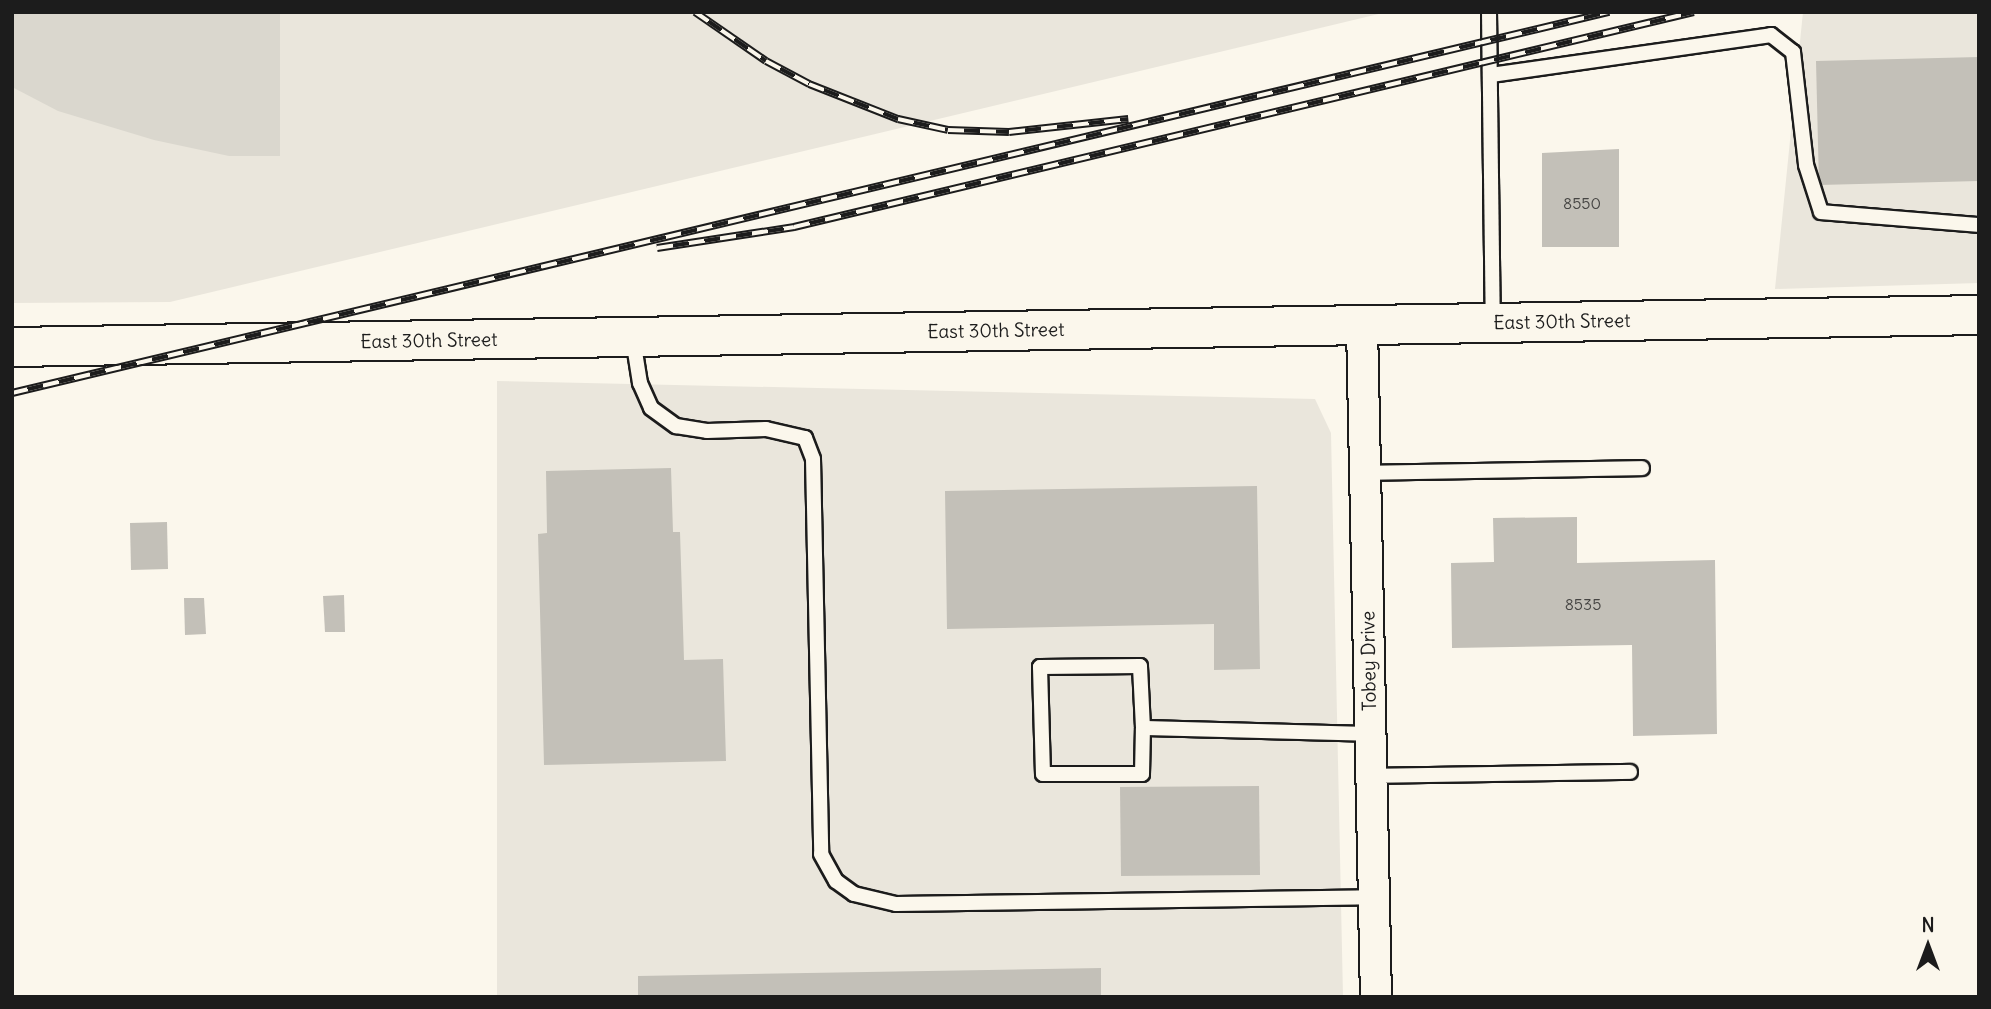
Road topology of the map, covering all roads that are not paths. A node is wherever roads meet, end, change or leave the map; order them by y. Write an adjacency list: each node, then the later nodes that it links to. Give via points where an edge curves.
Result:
1 (1489, 12): 2 (lane)
2 (1491, 75): 3 (lane, via 1772,35 1793,52 1806,165 1821,212); 5 (lane)
3 (1979, 225)
4 (1979, 315): 5 (main road, East 30th Street)
5 (1493, 323): 6 (main road, East 30th Street)
6 (1362, 325): 7 (main road, East 30th Street); 10 (street, Tobey Drive)
7 (633, 337): 8 (main road, East 30th Street); 15 (lane, via 639,383 651,408 676,426 707,431 766,429 805,439 813,459 821,854 836,881 854,894 896,904)
8 (12, 347)
9 (1642, 468): 10 (lane)
10 (1365, 473): 12 (street, Tobey Drive)
11 (1143, 728): 11 (lane, via 1142,774 1043,774 1041,667 1140,666); 12 (lane)
12 (1370, 734): 14 (street, Tobey Drive)
13 (1630, 772): 14 (lane)
14 (1371, 776): 15 (street, Tobey Drive)
15 (1374, 897): 16 (street, Tobey Drive)
16 (1376, 997)

